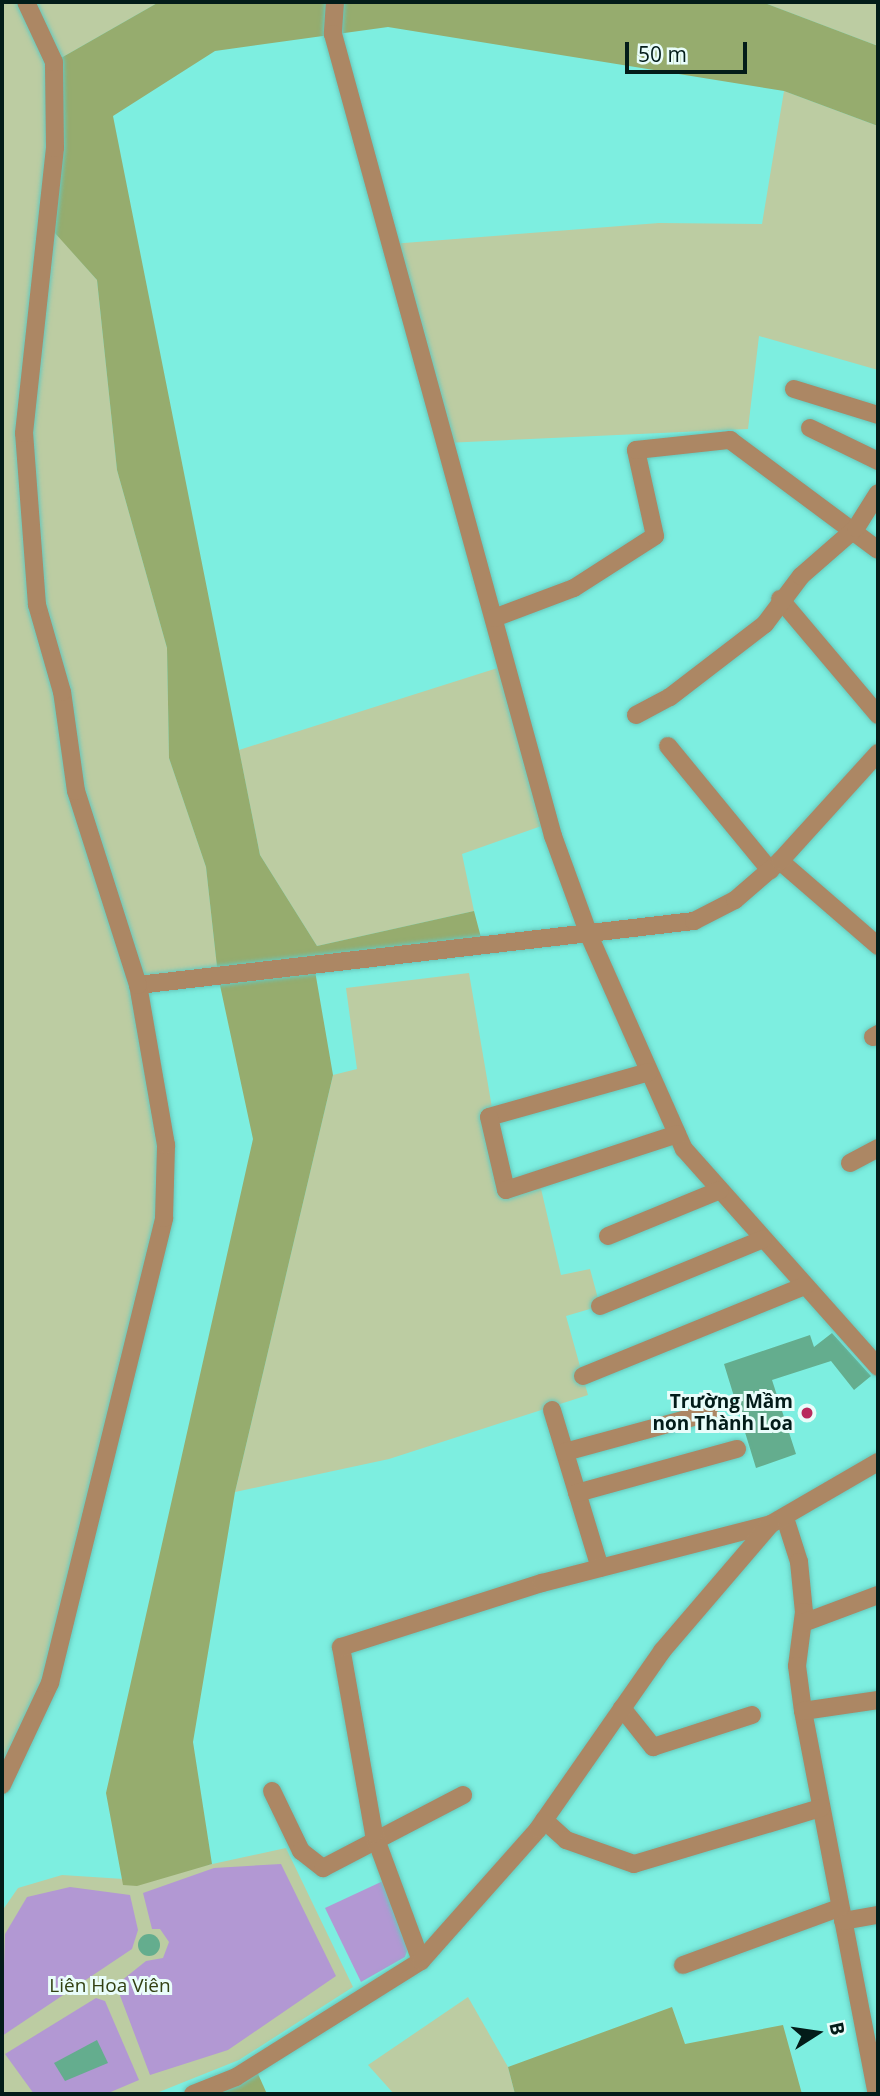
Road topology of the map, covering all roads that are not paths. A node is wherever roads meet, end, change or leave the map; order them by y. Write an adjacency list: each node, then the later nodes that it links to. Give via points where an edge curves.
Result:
1 (26, 2): 19 (street, via 54,62 55,149 24,433 31,558 76,791)
2 (335, 2): 11 (street, via 334,34)
3 (794, 390): 4 (street)
4 (878, 415)
5 (810, 428): 6 (street)
6 (878, 461)
7 (878, 493): 8 (street)
8 (856, 528): 9 (street); 10 (street); 11 (street, via 730,440 636,450 655,536 575,588)
9 (878, 550)
10 (780, 599): 12 (street, via 765,625 670,697); 13 (street)
11 (494, 618): 17 (street, via 553,836)
12 (636, 715)
13 (878, 715)
14 (668, 746): 16 (street)
15 (878, 753): 16 (street)
16 (775, 865): 17 (street, via 735,900 694,921); 18 (street)
17 (589, 935): 19 (street); 20 (street)
18 (878, 946)
19 (138, 985): 46 (street, via 166,1145 164,1218 50,1683)
20 (649, 1072): 21 (street); 21 (street, via 489,1117 506,1190)
21 (677, 1134): 24 (street)
22 (878, 1148): 23 (street)
23 (850, 1163)
24 (720, 1190): 25 (street); 26 (street)
25 (608, 1236)
26 (763, 1239): 27 (street); 28 (street)
27 (804, 1286): 29 (street); 31 (street)
28 (600, 1306)
29 (871, 1349): 30 (street)
30 (878, 1367)
31 (583, 1376)
32 (552, 1410): 35 (street)
33 (709, 1413): 35 (street)
34 (737, 1449): 37 (street)
35 (565, 1452): 37 (street)
36 (878, 1462): 38 (street)
37 (577, 1493): 39 (street)
38 (778, 1521): 39 (street); 41 (street, via 799,1562); 43 (street)
39 (600, 1567): 51 (street, via 341,1647)
40 (878, 1595): 41 (street)
41 (803, 1623): 44 (street, via 797,1666)
42 (878, 1700): 44 (street)
43 (622, 1707): 45 (street, via 653,1747); 50 (street)
44 (803, 1711): 49 (street)
45 (752, 1716)
46 (2, 1785)
47 (272, 1791): 51 (street, via 310,1862 323,1868)
48 (463, 1795): 51 (street)
49 (821, 1808): 50 (street, via 634,1864 566,1840); 52 (street)
50 (544, 1820): 54 (street)
51 (377, 1843): 54 (street)
52 (841, 1915): 53 (street); 55 (street); 56 (street)
53 (878, 1915)
54 (421, 1961): 57 (street, via 236,2077)
55 (683, 1965)
56 (876, 2090)
57 (193, 2094)

